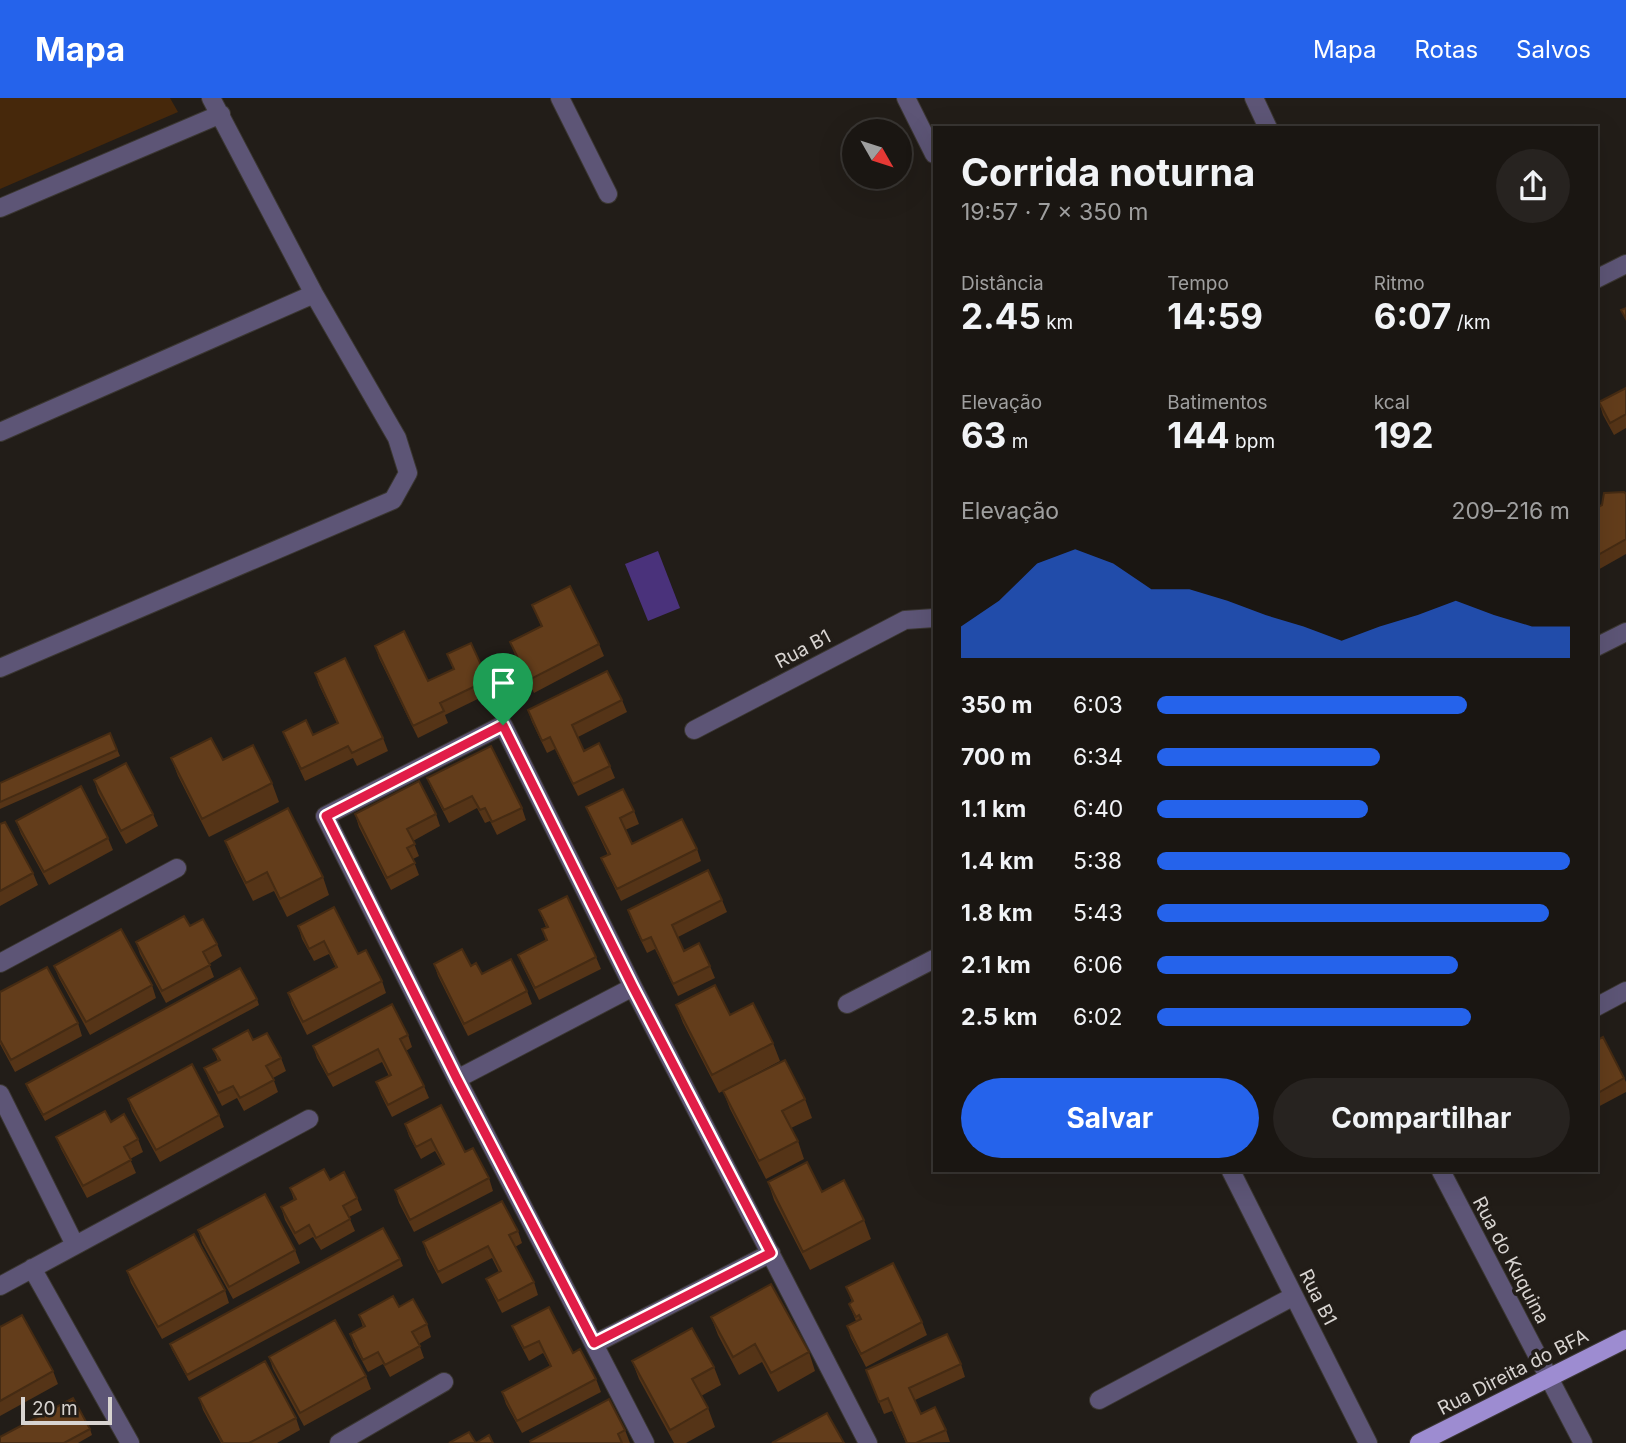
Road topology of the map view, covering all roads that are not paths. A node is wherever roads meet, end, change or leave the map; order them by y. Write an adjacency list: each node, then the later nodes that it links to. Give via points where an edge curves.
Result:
1 (560, 98): 7 (street)
2 (906, 98): 6 (street)
3 (1254, 98): 5 (street)
4 (216, 106): 8 (street); 11 (street)
5 (1267, 126)
6 (933, 152)
7 (608, 194)
8 (0, 208)
9 (1626, 264): 10 (street)
10 (1598, 278)
11 (314, 294): 12 (street); 16 (street, via 397,438 408,473 393,500)
12 (0, 432)
13 (933, 618): 17 (street, Rua B1, via 905,620)
14 (1626, 632): 15 (street)
15 (1598, 646)
16 (0, 668)
17 (694, 730)
18 (177, 868): 20 (street)
19 (933, 959): 23 (street)
20 (0, 963)
21 (633, 987): 25 (street); 25 (street, via 503,725 326,816); 31 (street)
22 (1626, 991): 24 (street)
23 (847, 1004)
24 (1598, 1006)
25 (457, 1079): 36 (street)
26 (0, 1094): 30 (street)
27 (309, 1119): 30 (street)
28 (1232, 1172): 34 (street, Rua B1)
29 (1442, 1172): 37 (street, Rua do Kuquina)
30 (75, 1245): 32 (street)
31 (771, 1253): 36 (street); 43 (street)
32 (32, 1268): 33 (street); 40 (street)
33 (0, 1286)
34 (1294, 1296): 39 (street); 44 (street, Rua B1)
35 (1626, 1339): 37 (main road, Rua Direita do BFA)
36 (594, 1343): 42 (street)
37 (1550, 1378): 45 (main road, Rua Direita do BFA); 46 (street, Rua do Kuquina)
38 (444, 1382): 41 (street)
39 (1099, 1400)
40 (130, 1443)
41 (339, 1443)
42 (645, 1443)
43 (868, 1443)
44 (1368, 1443)
45 (1419, 1443)
46 (1583, 1443)

